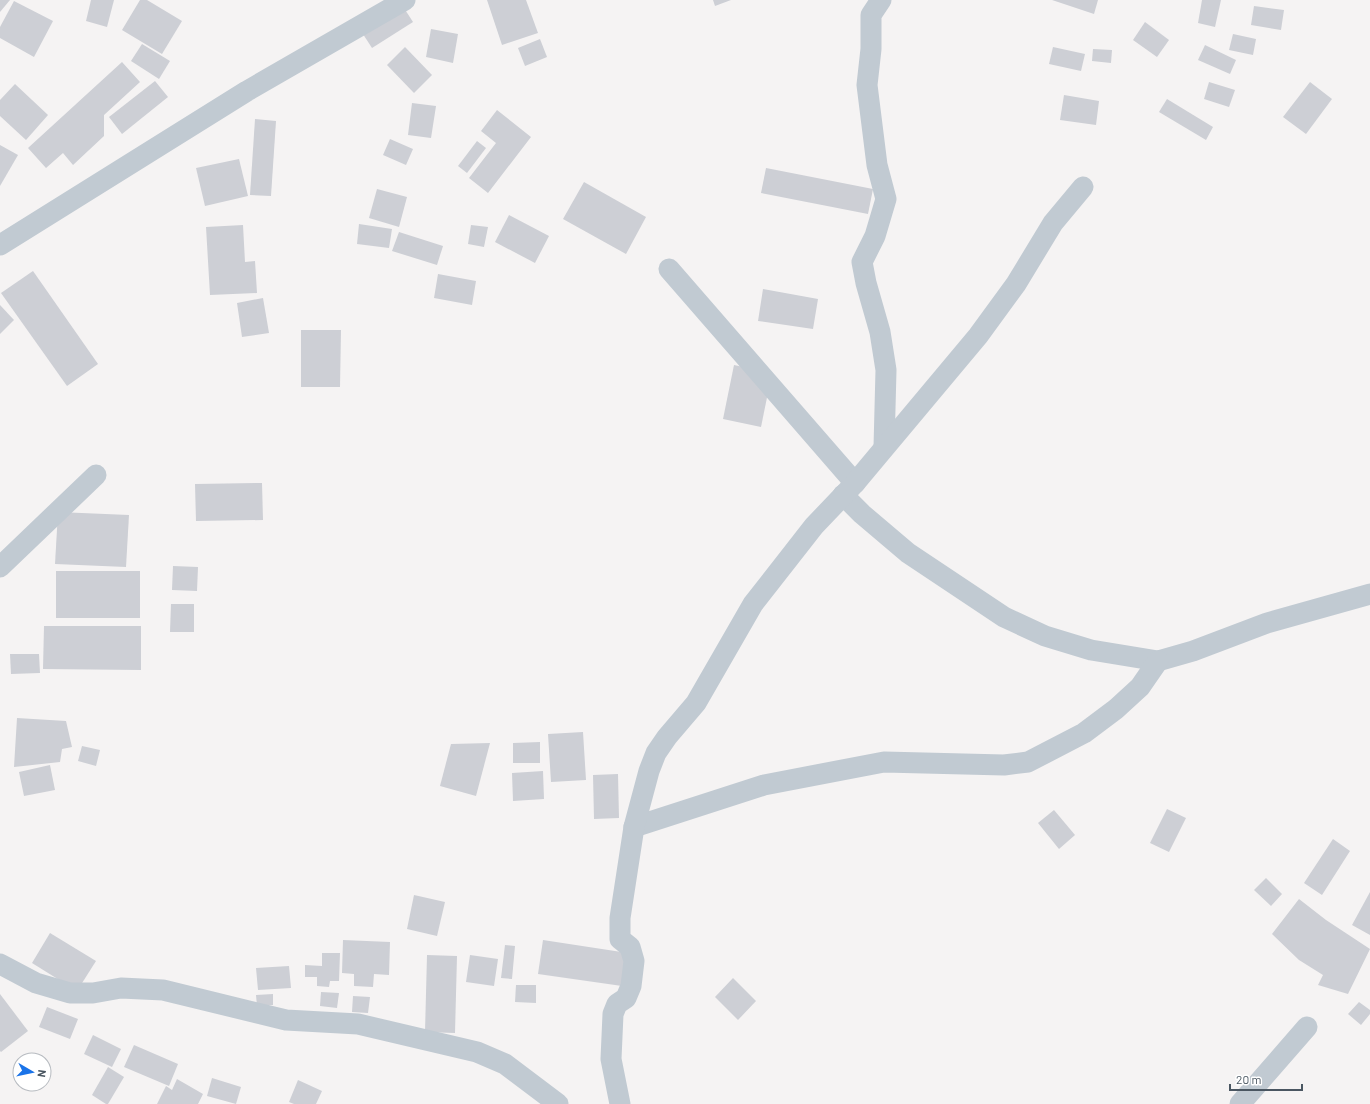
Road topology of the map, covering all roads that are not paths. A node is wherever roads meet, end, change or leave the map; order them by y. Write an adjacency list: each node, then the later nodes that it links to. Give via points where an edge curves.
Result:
1 (404, 0): 4 (street, via 247,91)
2 (881, 0): 6 (street, via 872,15 867,85 877,165 886,199 875,236 862,262 880,332 886,370)
3 (1083, 187): 6 (street, via 1053,223 1016,284 978,336)
4 (0, 245)
5 (669, 269): 8 (street)
6 (884, 447): 8 (street)
7 (96, 475): 9 (street)
8 (849, 489): 11 (street, via 862,514 908,553 1004,616 1045,636 1091,650); 12 (street, via 814,526 753,604 696,703 666,737 649,771)
9 (0, 567)
10 (1370, 594): 11 (street, via 1267,623 1193,651)
11 (1158, 661): 12 (street, via 1140,687 1116,709 1084,733 1028,762 1004,765 884,762 764,785)
12 (634, 827): 16 (street, via 620,918 620,939 630,947 634,961 631,986 626,998 617,1004 613,1014 612,1059)
13 (0, 964): 15 (street, via 36,983 70,993 93,993 122,988 163,990 286,1020 358,1024 478,1052 505,1064)
14 (1307, 1028): 17 (street)
15 (558, 1104)
16 (620, 1104)
17 (1240, 1104)

